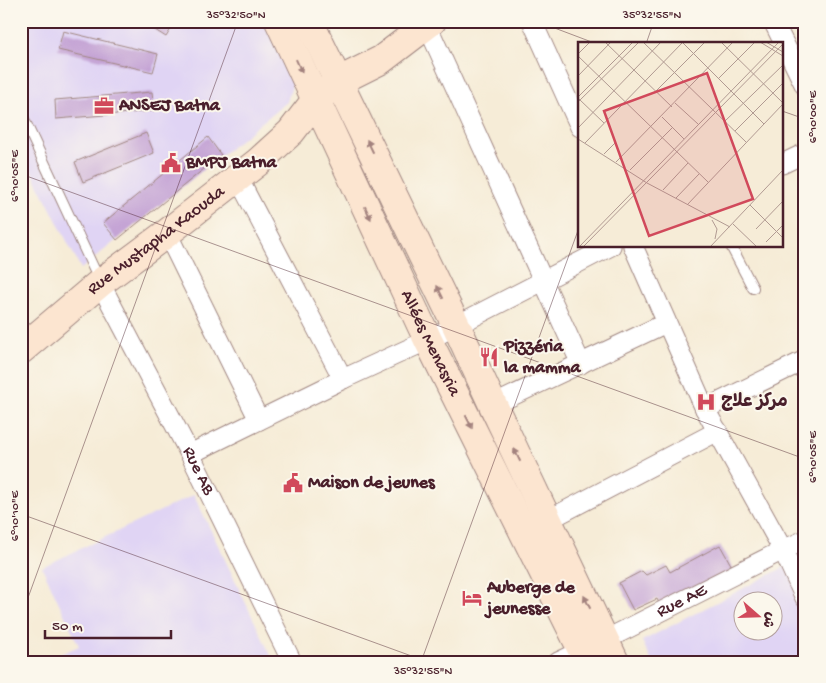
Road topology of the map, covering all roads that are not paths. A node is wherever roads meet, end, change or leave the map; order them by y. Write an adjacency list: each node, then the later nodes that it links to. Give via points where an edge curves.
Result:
1 (279, 21): 10 (street, Allées Menasria, one-way to 10)
2 (309, 21): 9 (street)
3 (532, 21): 12 (street)
4 (773, 21): 6 (street)
5 (430, 23): 9 (street, Rue Mustapha Kaouda); 20 (street)
6 (783, 42)
7 (784, 43): 8 (street)
8 (805, 86)
9 (343, 91): 10 (street, Rue Mustapha Kaouda); 24 (street, one-way to 9)
10 (320, 111): 15 (street, Rue Mustapha Kaouda); 25 (street, Allées Menasria, one-way to 25)
11 (21, 113): 21 (lane)
12 (578, 123)
13 (805, 153): 14 (street)
14 (784, 163)
15 (238, 178): 16 (street, Rue Mustapha Kaouda); 29 (street)
16 (166, 233): 21 (street, Rue Mustapha Kaouda); 32 (street)
17 (607, 248): 20 (street)
18 (634, 248): 23 (street)
19 (732, 248): 22 (lane)
20 (543, 280): 24 (street); 28 (street)
21 (100, 282): 26 (street, Rue Mustapha Kaouda); 34 (street, Rue AB)
22 (753, 288)
23 (666, 323): 28 (street); 31 (street)
24 (456, 325): 25 (street); 30 (street)
25 (428, 340): 29 (street); 39 (street, Allées Menasria, one-way to 39)
26 (21, 350)
27 (805, 360): 31 (street)
28 (581, 364): 30 (street)
29 (343, 379): 32 (street)
30 (493, 405): 35 (street, one-way to 30)
31 (705, 409): 33 (street)
32 (259, 420): 34 (street)
33 (718, 431): 35 (street); 37 (street)
34 (190, 454): 40 (street, Rue AB)
35 (548, 520): 39 (street, one-way to 35)
36 (805, 540): 37 (street, Rue AE)
37 (783, 550): 38 (street); 39 (street, Rue AE)
38 (805, 598)
39 (598, 653): 41 (street, Rue AE)
40 (292, 662)
41 (558, 662)

